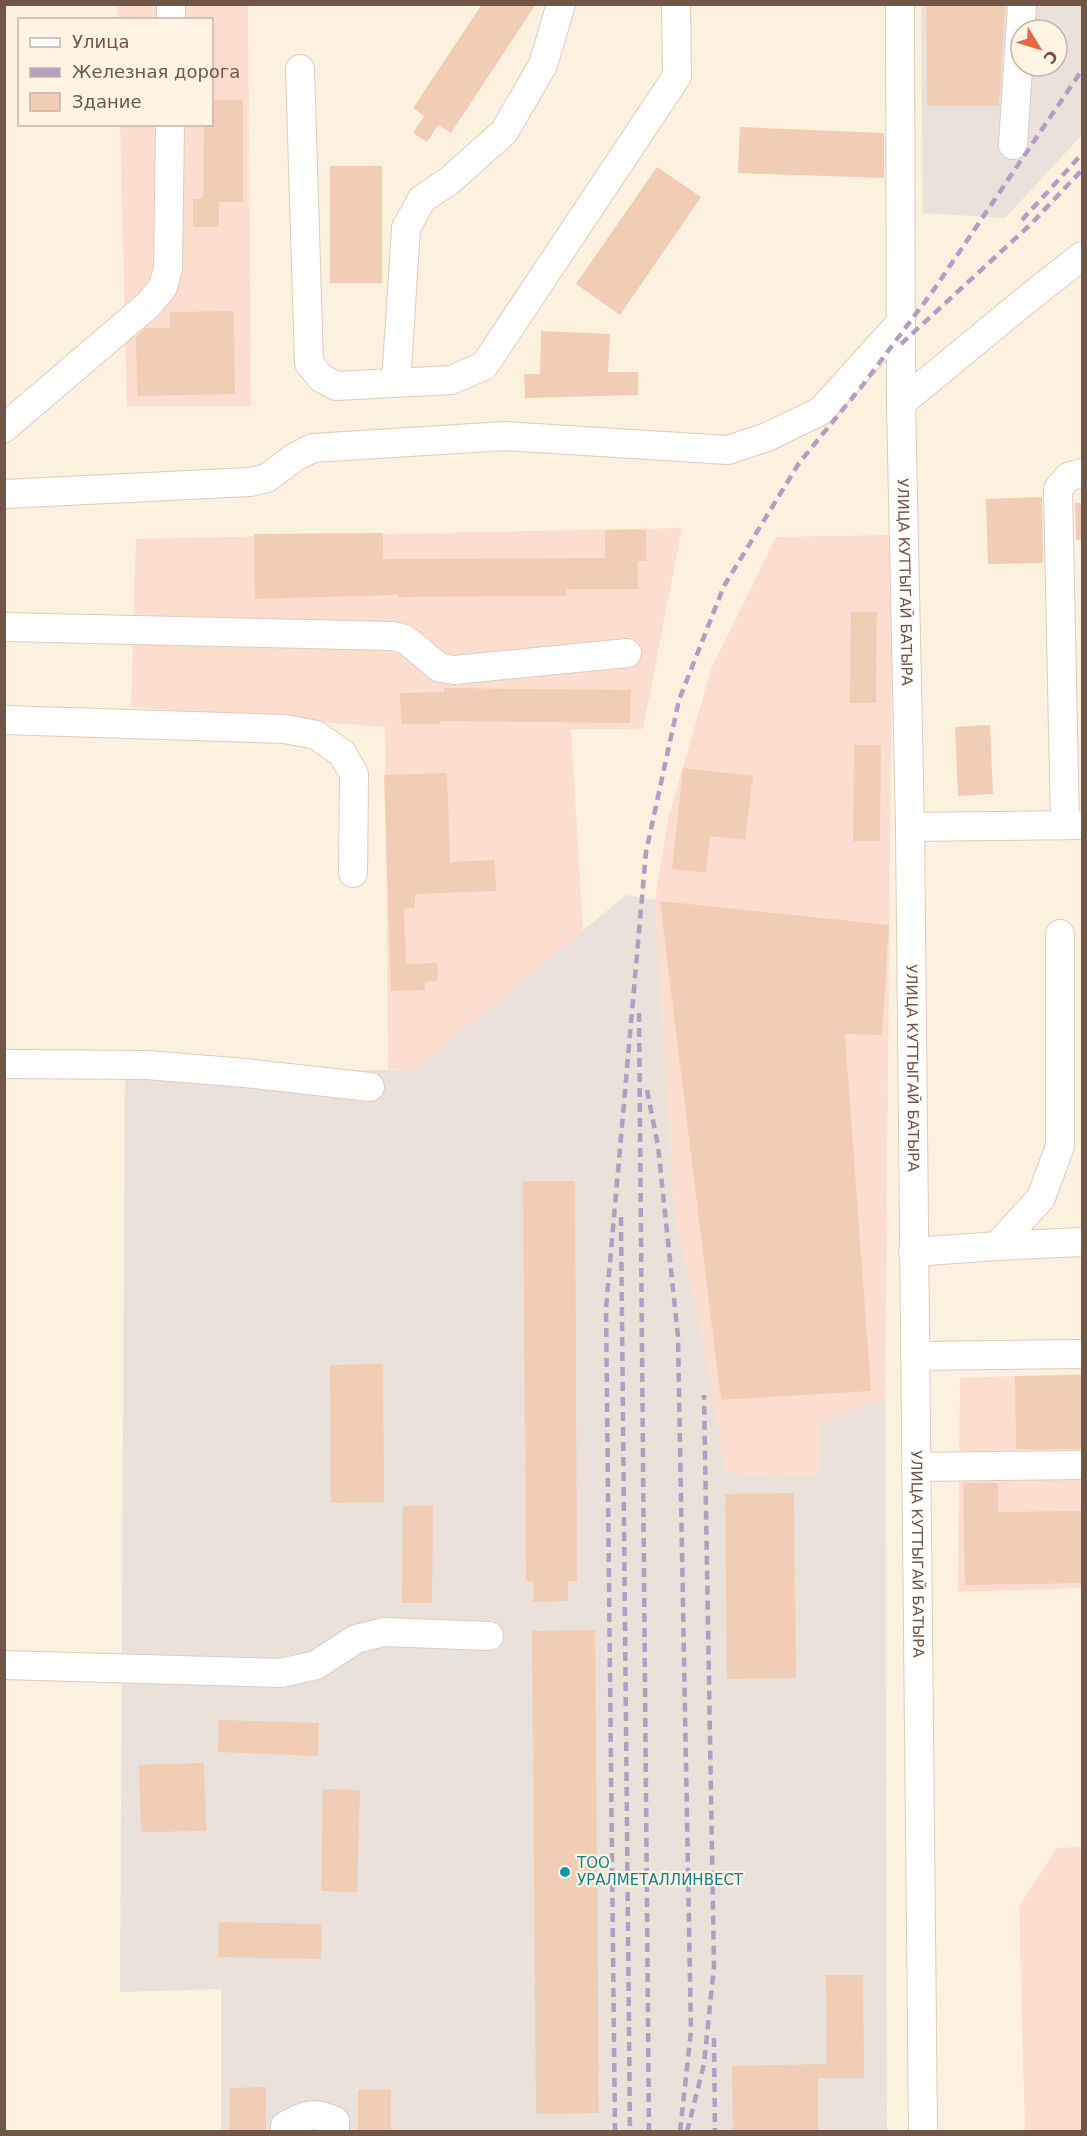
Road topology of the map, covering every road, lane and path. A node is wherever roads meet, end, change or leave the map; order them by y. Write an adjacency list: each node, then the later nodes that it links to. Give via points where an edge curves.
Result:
1 (561, 4): 10 (street, via 543,65 504,132 422,200 406,228)
2 (676, 4): 10 (street, via 678,76 484,366 451,380)
3 (900, 4): 9 (street, УЛИЦА КУТТЫГАЙ БАТЫРА)
4 (1022, 4): 7 (street)
5 (300, 69): 10 (street, via 309,363 321,378 336,386)
6 (170, 126): 12 (street, via 168,268 163,288)
7 (1013, 145)
8 (1083, 256): 11 (street)
9 (900, 322): 11 (street, УЛИЦА КУТТЫГАЙ БАТЫРА); 14 (street, via 821,411 767,437 728,450 506,436 313,448 267,478 250,482)
10 (396, 383)
11 (901, 403): 19 (street, УЛИЦА КУТТЫГАЙ БАТЫРА)
12 (4, 428)
13 (1083, 474): 18 (street, via 1068,477 1058,489)
14 (4, 494)
15 (4, 627): 16 (street, via 392,636 405,639 440,668 454,670)
16 (627, 653)
17 (4, 720): 20 (street, via 285,729 316,735 342,753 354,774)
18 (1074, 825): 19 (street)
19 (910, 827): 26 (street, УЛИЦА КУТТЫГАЙ БАТЫРА)
20 (353, 873)
21 (1060, 934): 25 (street, via 1060,1146 1041,1198)
22 (4, 1064): 23 (street, via 147,1065)
23 (370, 1088)
24 (1083, 1242): 25 (street)
25 (998, 1246): 26 (street)
26 (913, 1252): 28 (street, УЛИЦА КУТТЫГАЙ БАТЫРА)
27 (1083, 1354): 28 (street)
28 (915, 1356): 30 (street, УЛИЦА КУТТЫГАЙ БАТЫРА)
29 (1083, 1465): 30 (street)
30 (916, 1467): 35 (street, УЛИЦА КУТТЫГАЙ БАТЫРА)
31 (489, 1636): 32 (street, via 384,1632 356,1639 316,1665 281,1673)
32 (4, 1665)
33 (285, 2132): 34 (street, via 285,2126 300,2117 320,2114 334,2121)
34 (335, 2132)
35 (923, 2132)

